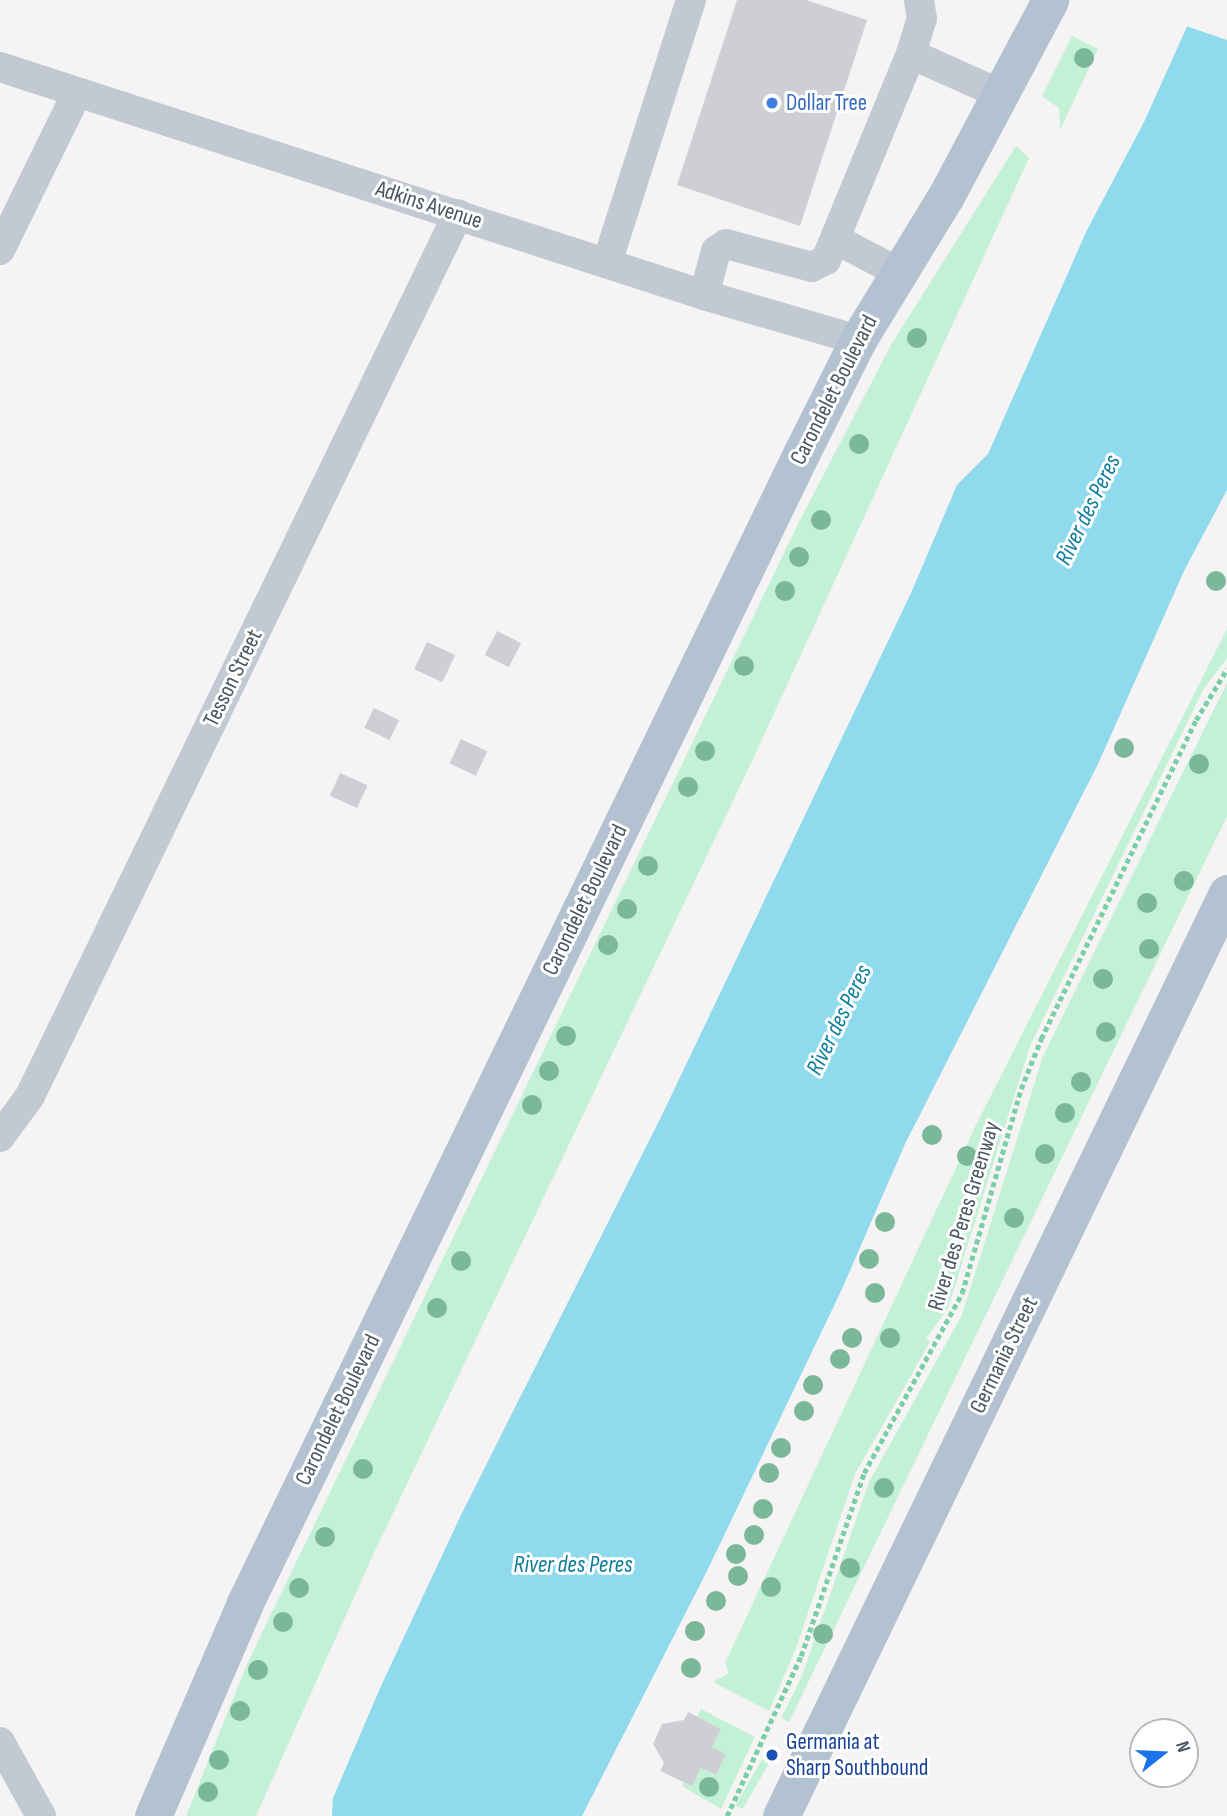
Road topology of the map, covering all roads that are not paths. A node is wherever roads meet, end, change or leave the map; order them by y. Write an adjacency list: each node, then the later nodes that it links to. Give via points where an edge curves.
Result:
1 (691, 0): 11 (street)
2 (919, 0): 4 (street, via 922,19)
3 (1050, 0): 7 (main road, Carondelet Boulevard)
4 (911, 54): 7 (street); 9 (street)
5 (0, 67): 6 (street, Adkins Avenue)
6 (77, 93): 8 (street, Adkins Avenue); 10 (street)
7 (1000, 94): 12 (main road, Carondelet Boulevard, via 946,196)
8 (458, 214): 11 (street, Adkins Avenue); 16 (street, Tesson Street, via 30,1096)
9 (837, 240): 12 (street); 13 (street, via 826,260 811,267 726,244 716,251)
10 (0, 250)
11 (607, 263): 13 (street, Adkins Avenue)
12 (898, 272): 14 (main road, Carondelet Boulevard)
13 (704, 295): 14 (street, Adkins Avenue)
14 (858, 340): 19 (main road, Carondelet Boulevard, via 244,1603)
15 (1227, 893): 20 (main road, Germania Street)
16 (0, 1137)
17 (0, 1742): 18 (street)
18 (41, 1816)
19 (153, 1816)
20 (781, 1816)

